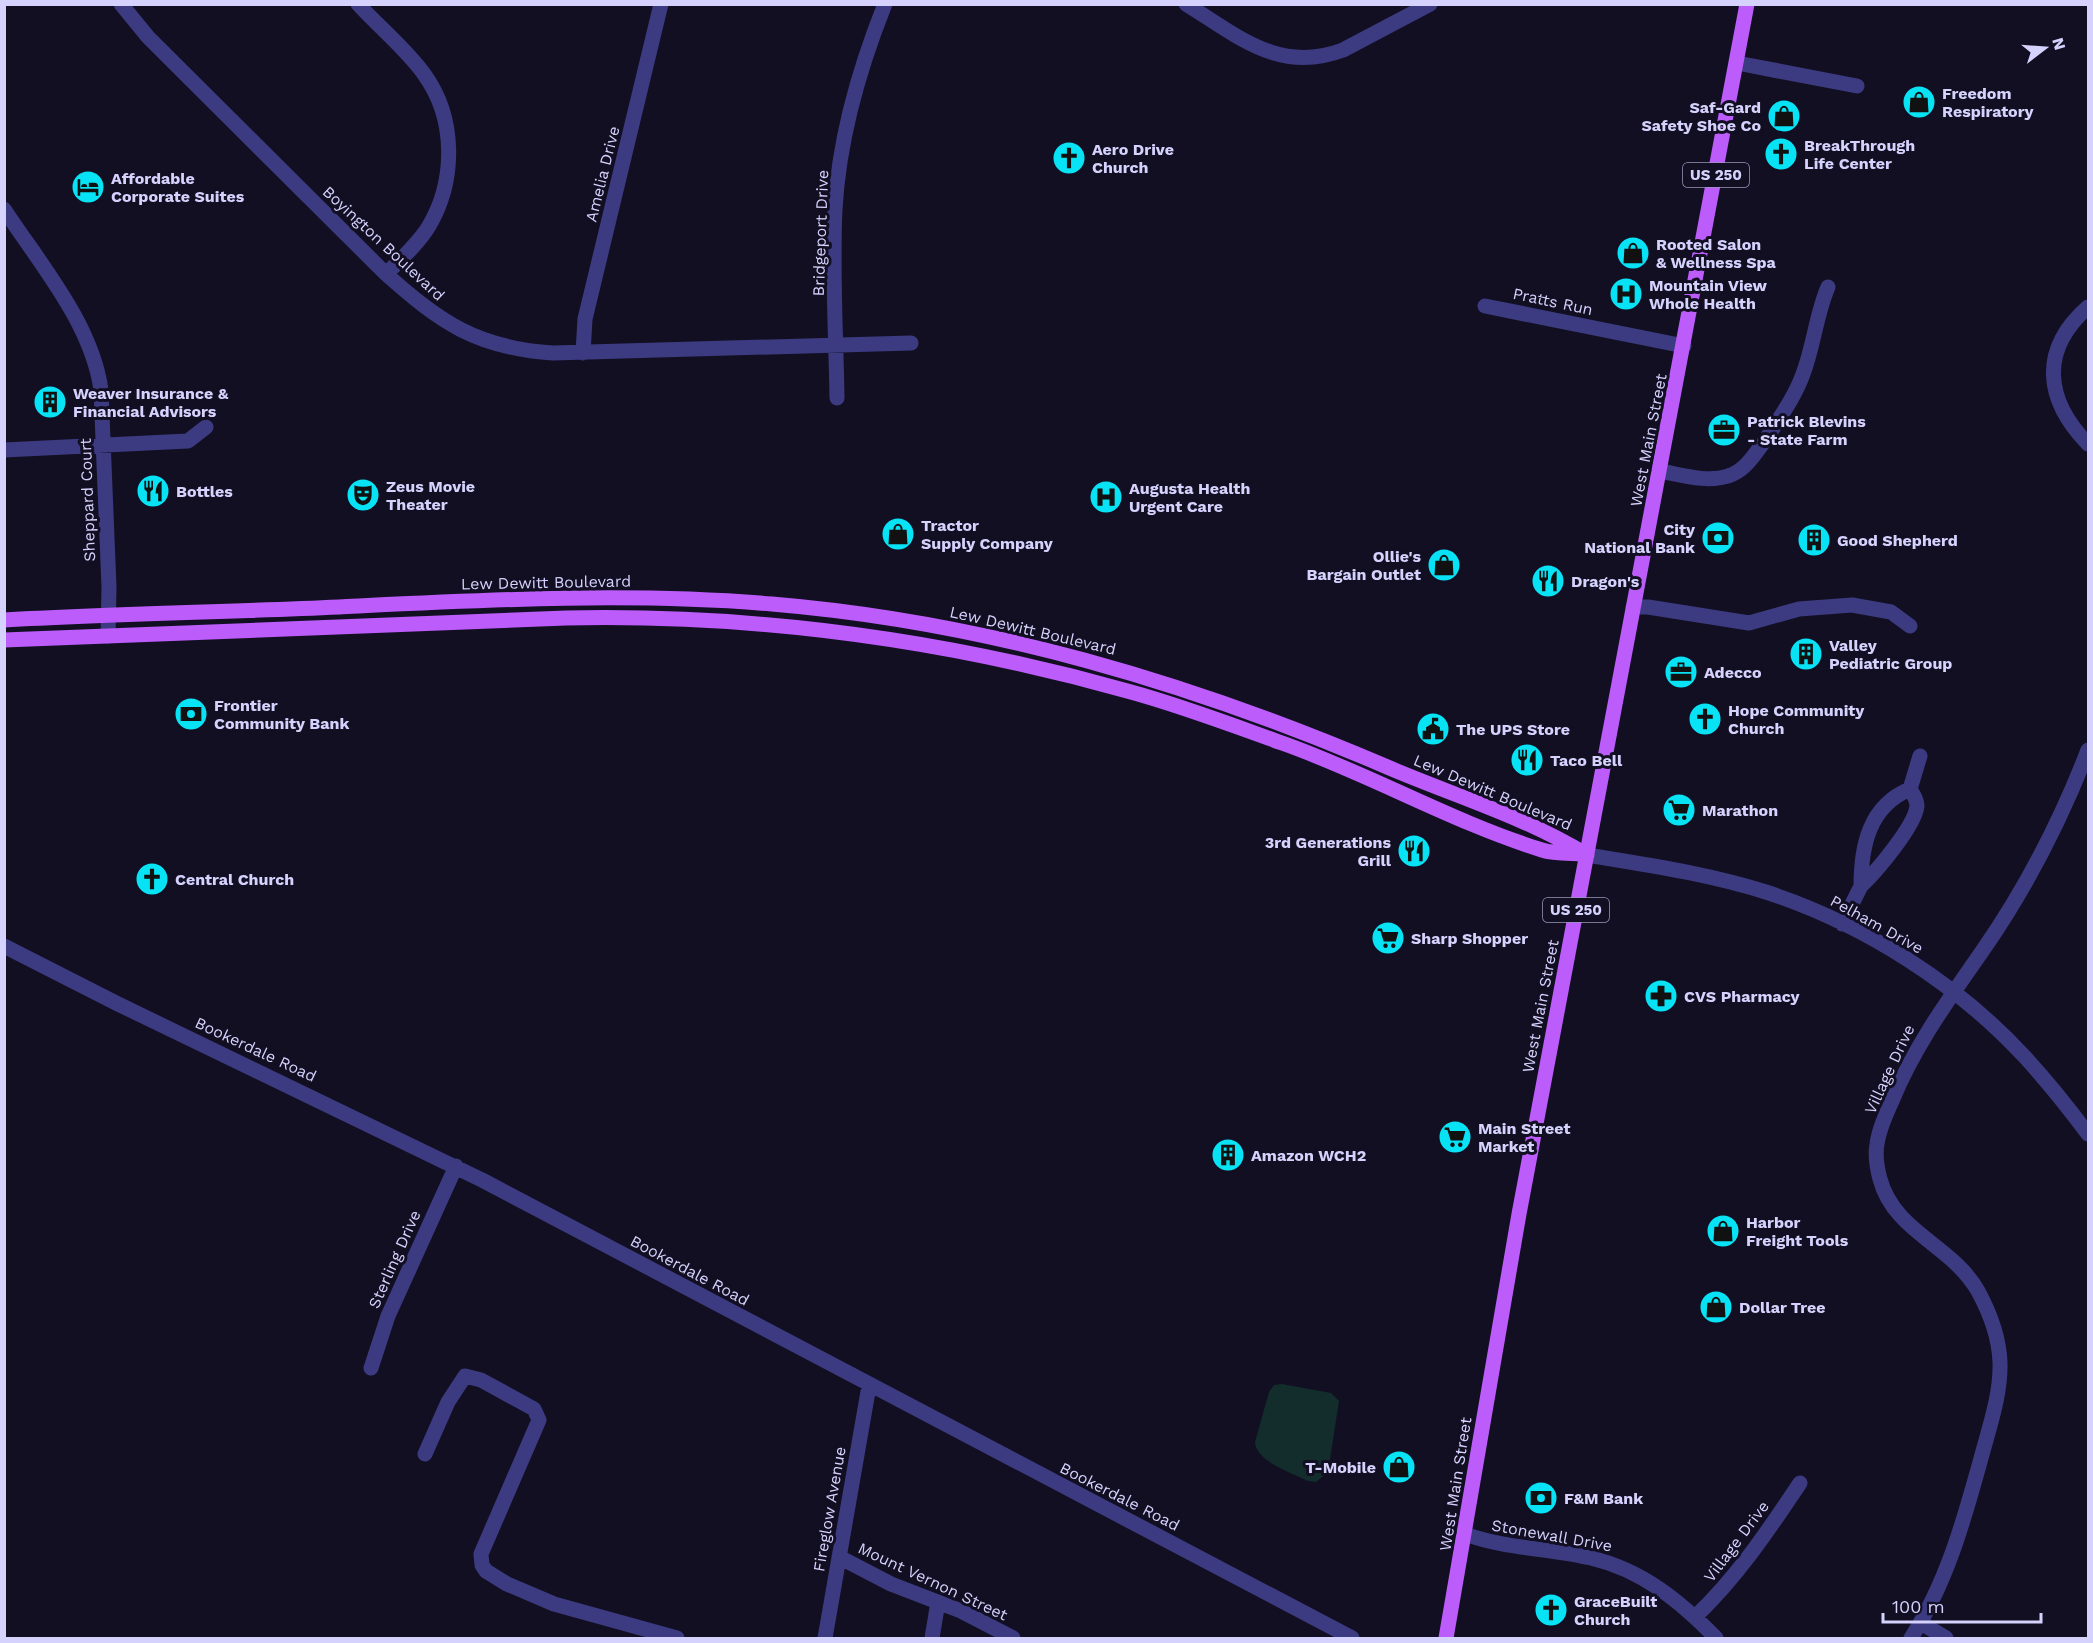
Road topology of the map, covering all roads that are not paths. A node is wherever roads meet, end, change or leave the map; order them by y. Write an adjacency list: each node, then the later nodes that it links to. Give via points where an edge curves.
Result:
1 (121, 4): 11 (street, Boyington Boulevard, via 148,37)
2 (358, 4): 11 (street, via 426,77 441,109 448,138 448,169 436,212 417,243)
3 (661, 4): 18 (street, Amelia Drive, via 585,319)
4 (885, 4): 16 (street, Bridgeport Drive, via 863,62 839,171 834,261)
5 (1186, 4): 6 (street, via 1258,48 1298,59 1329,56)
6 (1430, 4)
7 (1748, 4): 8 (main road, US 250)
8 (1737, 63): 9 (street); 17 (main road, US 250)
9 (1857, 86)
10 (4, 209): 22 (street, Sheppard Court, via 89,342 101,390)
11 (386, 273): 18 (street, Boyington Boulevard, via 424,308 470,335 512,349)
12 (1828, 287): 24 (street, via 1794,395 1747,464 1734,474 1719,478)
13 (1485, 306): 17 (street, Pratts Run)
14 (2088, 307): 21 (street, via 2061,340 2054,383 2068,421)
15 (911, 343): 16 (street, Boyington Boulevard)
16 (836, 345): 18 (street, Boyington Boulevard); 19 (street, Bridgeport Drive)
17 (1684, 345): 24 (main road, West Main Street / US 250)
18 (584, 353)
19 (837, 398)
20 (206, 427): 22 (street, via 188,441)
21 (2088, 444)
22 (103, 446): 23 (street); 27 (street, Sheppard Court)
23 (4, 450)
24 (1660, 471): 26 (main road, West Main Street / US 250)
25 (623, 598): 27 (main road, Lew Dewitt Boulevard); 28 (street); 36 (main road, Lew Dewitt Boulevard, via 776,605 937,626 1139,674 1294,727 1552,834)
26 (1633, 607): 30 (street, via 1749,623 1799,609 1852,606 1891,612); 36 (main road, West Main Street / US 250)
27 (106, 615): 29 (main road, Lew Dewitt Boulevard); 31 (street, Sheppard Court)
28 (622, 617): 31 (main road, Lew Dewitt Boulevard); 36 (main road, Lew Dewitt Boulevard, via 774,624 933,645 1018,662 1133,692 1285,744 1544,850)
29 (4, 620)
30 (1910, 626)
31 (108, 636): 32 (main road, Lew Dewitt Boulevard)
32 (4, 640)
33 (2088, 750): 40 (street, Village Drive, via 2038,861 1989,941)
34 (1920, 756): 35 (street)
35 (1910, 789): 37 (street, via 1894,797 1867,833); 37 (street, via 1916,800 1915,811 1887,859)
36 (1587, 855): 38 (street, Pelham Drive, via 1738,884 1802,905); 47 (main road, West Main Street / US 250, via 1500,1321)
37 (1861, 886): 38 (street)
38 (1842, 924): 40 (street, Pelham Drive, via 1899,954)
39 (4, 946): 42 (street, Bookerdale Road)
40 (1952, 991): 41 (street, Pelham Drive, via 2024,1056); 51 (street, Village Drive, via 1898,1085 1876,1144 1880,1178 1894,1209 1905,1223 1967,1274 1986,1307 1998,1342 1997,1397 1965,1516 1950,1562)
41 (2088, 1134)
42 (456, 1166): 43 (street, Sterling Drive, via 388,1316); 44 (street, Bookerdale Road)
43 (370, 1368)
44 (869, 1386): 48 (street, Fireglow Avenue); 57 (street, Bookerdale Road)
45 (425, 1454): 53 (street, via 465,1376 482,1380 534,1408 539,1420 481,1554 482,1565 493,1576 530,1595)
46 (1800, 1483): 50 (street, Village Drive, via 1750,1558)
47 (1465, 1534): 50 (street, Stonewall Drive, via 1501,1545 1589,1557 1616,1565 1655,1585); 58 (main road, West Main Street / US 250)
48 (839, 1557): 49 (street, Mount Vernon Street, via 891,1584); 54 (street, Fireglow Avenue)
49 (938, 1602): 55 (street); 56 (street, Mount Vernon Street)
50 (1695, 1617): 52 (street, Stonewall Drive)
51 (1921, 1623): 59 (street, Village Drive); 60 (street)
52 (1708, 1636)
53 (677, 1638)
54 (825, 1638)
55 (932, 1638)
56 (1013, 1638)
57 (1352, 1638)
58 (1446, 1638)
59 (1911, 1638)
60 (1946, 1638)

